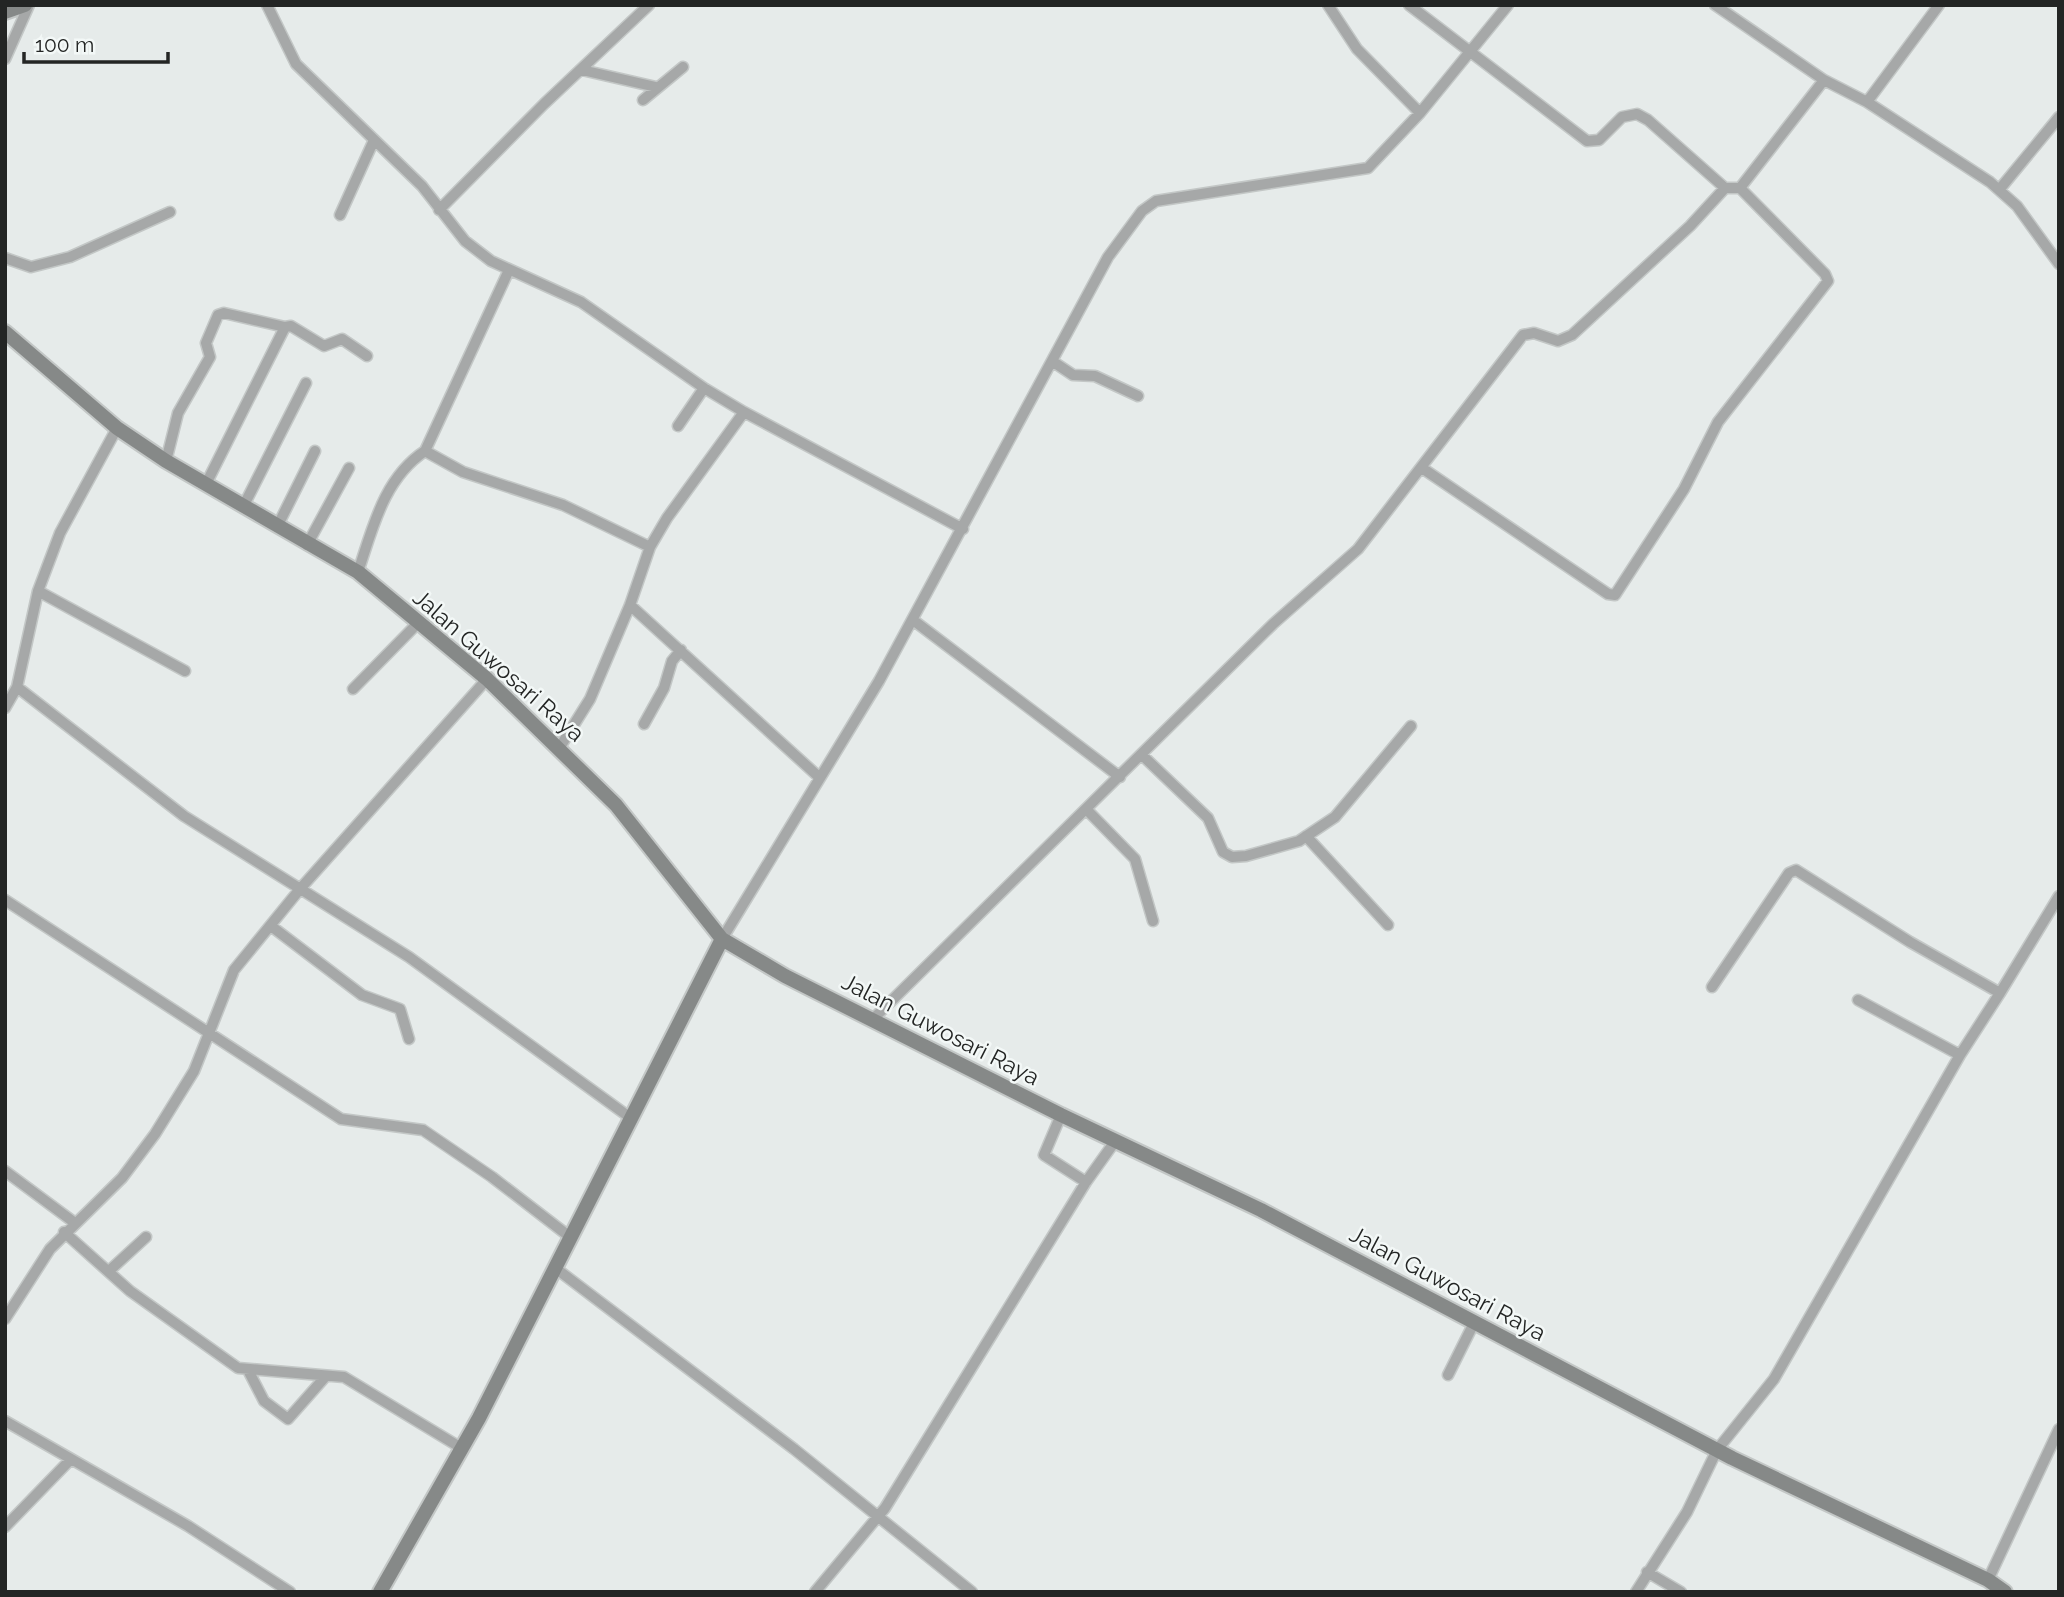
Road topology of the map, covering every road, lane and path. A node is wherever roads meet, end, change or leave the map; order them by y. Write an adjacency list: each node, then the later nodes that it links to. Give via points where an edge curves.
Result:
1 (27, 5): 9 (street); 11 (street)
2 (267, 5): 20 (street, via 296,64)
3 (649, 5): 13 (street)
4 (1328, 5): 18 (street, via 1357,49)
5 (1409, 5): 10 (street)
6 (1508, 5): 10 (street)
7 (1715, 5): 14 (street)
8 (1939, 5): 17 (street)
9 (5, 12)
10 (1470, 52): 18 (street); 21 (street, via 1587,141 1599,140 1622,117 1637,114)
11 (5, 59)
12 (684, 67): 15 (street)
13 (582, 70): 15 (street); 24 (street)
14 (1824, 80): 17 (street); 22 (street)
15 (656, 87): 16 (street)
16 (643, 100)
17 (1867, 102): 23 (street)
18 (1420, 113): 33 (street, via 1374,163 1360,171 1150,204 1108,257)
19 (2059, 117): 23 (street)
20 (373, 140): 24 (street, via 422,186); 26 (street)
21 (1725, 188): 22 (street); 44 (street, via 1572,335 1558,341 1534,333 1523,335)
22 (1740, 188): 44 (street, via 1828,281 1718,422 1684,489 1615,594 1608,594)
23 (1999, 190): 28 (street, via 2017,205)
24 (439, 210): 29 (street, via 472,247)
25 (170, 212): 27 (street, via 70,257 31,267)
26 (340, 215)
27 (5, 258)
28 (2059, 264)
29 (509, 270): 35 (street, via 581,302); 41 (street)
30 (285, 327): 32 (street, via 291,326 324,346 342,339); 42 (street, via 218,315 206,343 210,357 178,413); 45 (street)
31 (5, 332): 39 (street, Jalan Guwosari Raya)
32 (367, 356)
33 (1052, 361): 36 (street, via 1073,375 1097,377); 48 (street)
34 (306, 383): 46 (street)
35 (704, 388): 37 (street); 38 (street)
36 (1138, 396)
37 (744, 412): 48 (street); 50 (street)
38 (678, 426)
39 (117, 428): 42 (street, Jalan Guwosari Raya); 52 (street, via 60,533)
40 (315, 451): 47 (street)
41 (425, 451): 50 (street, via 463,472 563,505); 51 (street, via 395,478)
42 (166, 461): 45 (street, Jalan Guwosari Raya)
43 (349, 468): 49 (street)
44 (1422, 468): 65 (street, via 1358,549 1273,624)
45 (206, 484): 46 (street, Jalan Guwosari Raya)
46 (243, 507): 47 (street, Jalan Guwosari Raya)
47 (276, 527): 49 (street, Jalan Guwosari Raya)
48 (963, 529): 54 (street)
49 (307, 545): 51 (street, Jalan Guwosari Raya)
50 (650, 547): 53 (street)
51 (358, 572): 55 (street, Jalan Guwosari Raya)
52 (38, 591): 57 (street); 59 (street)
53 (630, 605): 56 (street); 64 (street, via 590,699)
54 (913, 620): 66 (street); 67 (street)
55 (417, 624): 58 (street, Jalan Guwosari Raya); 60 (street)
56 (681, 650): 62 (street); 67 (street)
57 (185, 671)
58 (487, 679): 64 (street, Jalan Guwosari Raya); 70 (street)
59 (18, 687): 61 (street); 70 (street, via 184,816)
60 (353, 689)
61 (5, 709)
62 (644, 724)
63 (1411, 726): 69 (street, via 1335,817)
64 (560, 747): 76 (street, Jalan Guwosari Raya, via 617,805)
65 (1142, 755): 66 (street); 69 (street, via 1208,818 1223,852 1231,856 1270,852)
66 (1120, 777): 68 (street)
67 (820, 778): 76 (street)
68 (1087, 810): 73 (street, via 1135,859); 80 (street)
69 (1306, 836): 74 (street)
70 (300, 889): 75 (street); 85 (street, via 409,957)
71 (2059, 896): 78 (street)
72 (5, 901): 81 (street)
73 (1153, 921)
74 (1388, 925)
75 (271, 926): 81 (street, via 228,981); 82 (street, via 362,995 400,1009)
76 (722, 939): 80 (street, Jalan Guwosari Raya); 85 (street)
77 (1712, 987): 78 (street, via 1789,873 1796,870)
78 (2000, 992): 83 (street)
79 (1858, 1000): 83 (street)
80 (873, 1019): 84 (street, Jalan Guwosari Raya)
81 (210, 1033): 89 (street, via 194,1071 155,1135 122,1178); 92 (street, via 341,1119 423,1130)
82 (409, 1039)
83 (1960, 1055): 103 (street, via 1774,1379)
84 (1061, 1115): 86 (street, Jalan Guwosari Raya); 88 (street, via 1044,1155)
85 (632, 1119): 92 (street)
86 (1116, 1140): 88 (street); 96 (street, Jalan Guwosari Raya, via 1261,1210)
87 (5, 1171): 89 (street)
88 (1086, 1182): 105 (street)
89 (75, 1223): 90 (street)
90 (64, 1232): 94 (street); 95 (street)
91 (145, 1237): 94 (street)
92 (570, 1237): 93 (street)
93 (554, 1267): 102 (street); 105 (street)
94 (108, 1271): 97 (street, via 238,1368)
95 (5, 1319)
96 (1474, 1323): 98 (street); 103 (street, Jalan Guwosari Raya)
97 (248, 1370): 99 (street); 99 (street, via 264,1402 288,1419)
98 (1448, 1375)
99 (326, 1376): 102 (street, via 344,1377)
100 (5, 1421): 104 (street)
101 (2059, 1429): 108 (street)
102 (463, 1449): 110 (street)
103 (1717, 1450): 107 (street, via 1683,1518); 108 (street, Jalan Guwosari Raya)
104 (71, 1459): 106 (street); 109 (street, via 188,1526)
105 (877, 1517): 111 (street); 112 (street)
106 (5, 1527)
107 (1647, 1572): 113 (street); 114 (street)
108 (1985, 1586): 115 (street, Jalan Guwosari Raya)
109 (289, 1592)
110 (380, 1592)
111 (815, 1592)
112 (972, 1592)
113 (1636, 1592)
114 (1681, 1592)
115 (2005, 1592)

